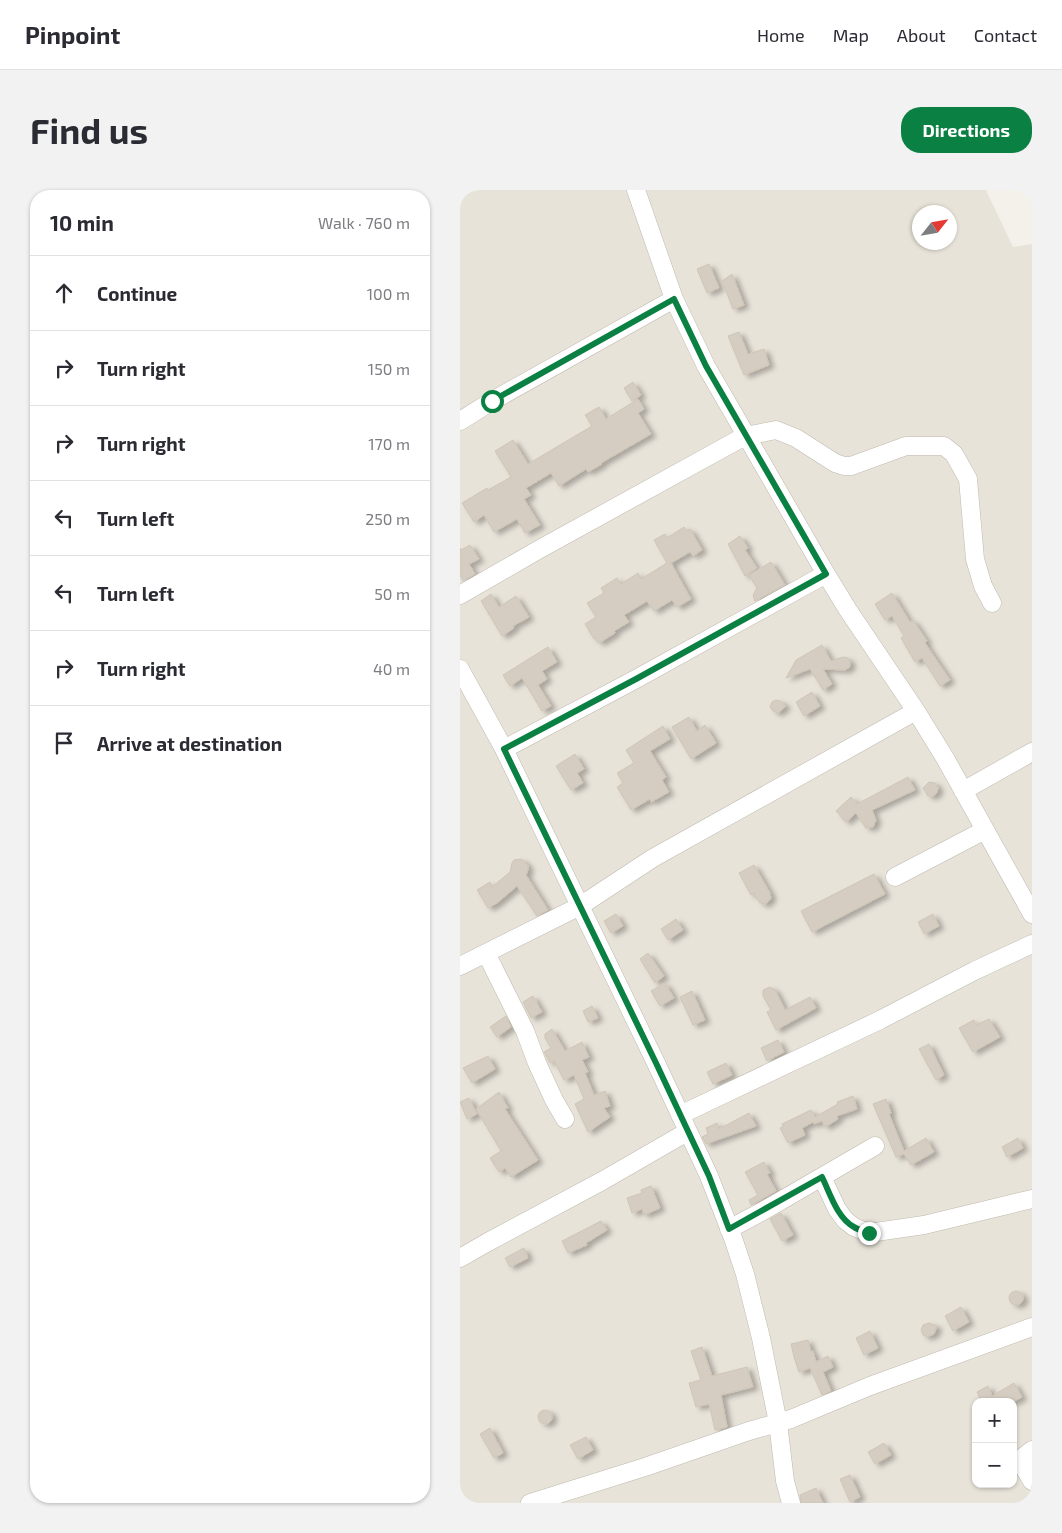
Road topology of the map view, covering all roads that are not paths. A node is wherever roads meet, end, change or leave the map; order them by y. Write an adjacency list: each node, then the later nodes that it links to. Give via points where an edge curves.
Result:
1 (636, 190): 2 (street)
2 (674, 299): 3 (street); 4 (street)
3 (460, 421)
4 (745, 436): 5 (street); 6 (street); 7 (street, via 776,430 844,466 906,446 944,446 954,454 968,479 975,559)
5 (826, 574): 9 (street); 10 (street)
6 (460, 595)
7 (992, 603)
8 (460, 669): 10 (street)
9 (916, 711): 12 (street); 15 (street, via 653,858)
10 (504, 749): 15 (street)
11 (1032, 752): 12 (street)
12 (963, 791): 13 (street)
13 (985, 830): 14 (street); 16 (street)
14 (896, 878)
15 (580, 906): 18 (street); 20 (street)
16 (1032, 914)
17 (1032, 944): 20 (street)
18 (486, 953): 19 (street); 21 (street)
19 (460, 966)
20 (680, 1116): 22 (street)
21 (565, 1119)
22 (687, 1132): 26 (street, via 709,1176); 27 (street)
23 (875, 1146): 24 (street)
24 (822, 1177): 25 (street, via 845,1220 869,1233 938,1222); 26 (street)
25 (1032, 1198)
26 (729, 1229): 29 (street, via 745,1274)
27 (460, 1258)
28 (1032, 1327): 29 (street)
29 (778, 1423): 32 (street); 33 (street)
30 (1032, 1450): 31 (street, via 1023,1457)
31 (1032, 1481)
32 (530, 1503)
33 (791, 1503)

